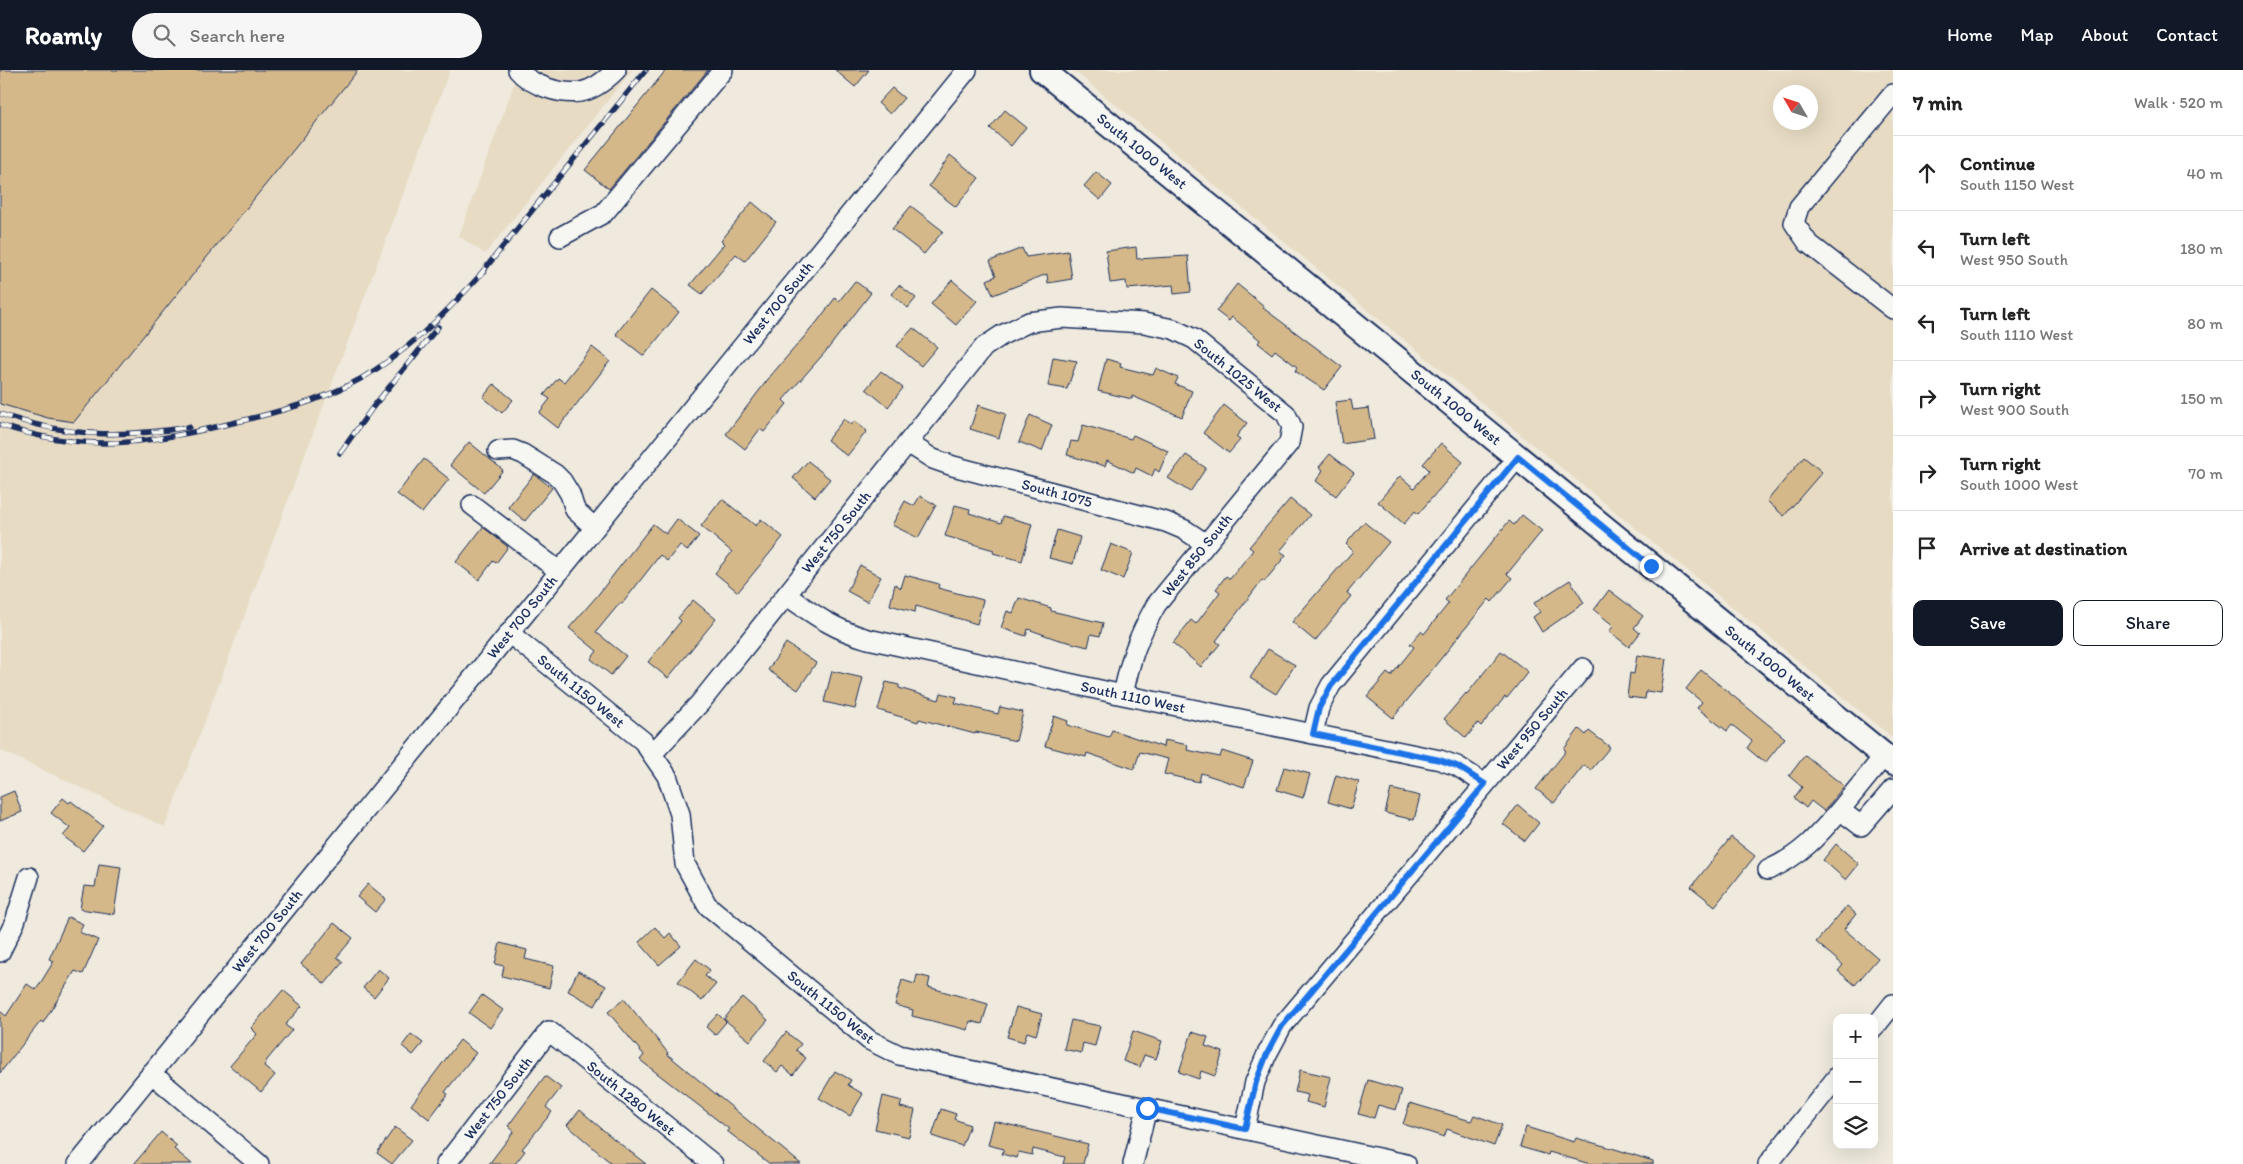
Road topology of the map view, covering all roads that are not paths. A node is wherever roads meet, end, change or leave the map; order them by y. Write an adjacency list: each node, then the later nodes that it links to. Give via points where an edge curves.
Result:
1 (518, 70): 2 (street, via 528,80 546,87 579,92 594,87)
2 (616, 70)
3 (723, 70): 7 (street, via 604,213)
4 (967, 70): 15 (street, West 700 South)
5 (1042, 70): 13 (main road, South 1000 West)
6 (1893, 94): 8 (street, via 1799,208 1794,223 1808,243)
7 (560, 237)
8 (1893, 309)
9 (1029, 322): 10 (street, South 1025 West, via 1062,318 1144,323 1173,329 1194,339 1286,414); 11 (street, West 750 South, via 984,347)
10 (1292, 427): 16 (street, West 850 South, via 1289,443)
11 (908, 443): 16 (street, South 1075, via 933,459 953,466 1166,522); 18 (street, West 750 South)
12 (498, 451): 15 (street, via 513,450 523,454 555,474 570,494 575,510)
13 (1518, 457): 22 (street, via 1331,686 1319,708); 24 (main road, South 1000 West)
14 (472, 505): 17 (street)
15 (595, 528): 17 (street, West 700 South)
16 (1206, 544): 21 (street, West 850 South, via 1156,605 1140,633)
17 (559, 571): 19 (street, West 700 South)
18 (786, 595): 21 (street, South 1110 West, via 820,620 845,632); 23 (street, West 750 South, via 700,703)
19 (509, 633): 23 (street, South 1150 West, via 644,741); 34 (street, West 700 South)
20 (1582, 668): 25 (street, West 950 South)
21 (1124, 695): 22 (street, South 1110 West)
22 (1313, 734): 25 (street, South 1110 West, via 1440,760 1457,766)
23 (652, 754): 36 (street, South 1150 West, via 667,776 680,814 685,864 707,905 868,1040 899,1055)
24 (1889, 759): 27 (street)
25 (1485, 784): 37 (street, West 950 South, via 1282,1026 1256,1082)
26 (1893, 789): 27 (street, via 1861,826)
27 (1840, 810): 28 (street, via 1812,842 1786,862)
28 (1768, 870)
29 (30, 877): 30 (street, via 15,922)
30 (0, 952)
31 (1893, 1004): 32 (street)
32 (1878, 1023)
33 (549, 1031): 41 (street, West 750 South); 42 (street, South 1280 West)
34 (151, 1073): 39 (street, West 700 South); 40 (street)
35 (1833, 1082): 45 (street)
36 (1147, 1108): 37 (street, South 1150 West); 43 (street)
37 (1245, 1129): 38 (street, South 1150 West)
38 (1387, 1162): 44 (street, South 1150 West)
39 (78, 1164)
40 (259, 1164)
41 (446, 1164)
42 (713, 1164)
43 (1134, 1164)
44 (1406, 1164)
45 (1768, 1164)

